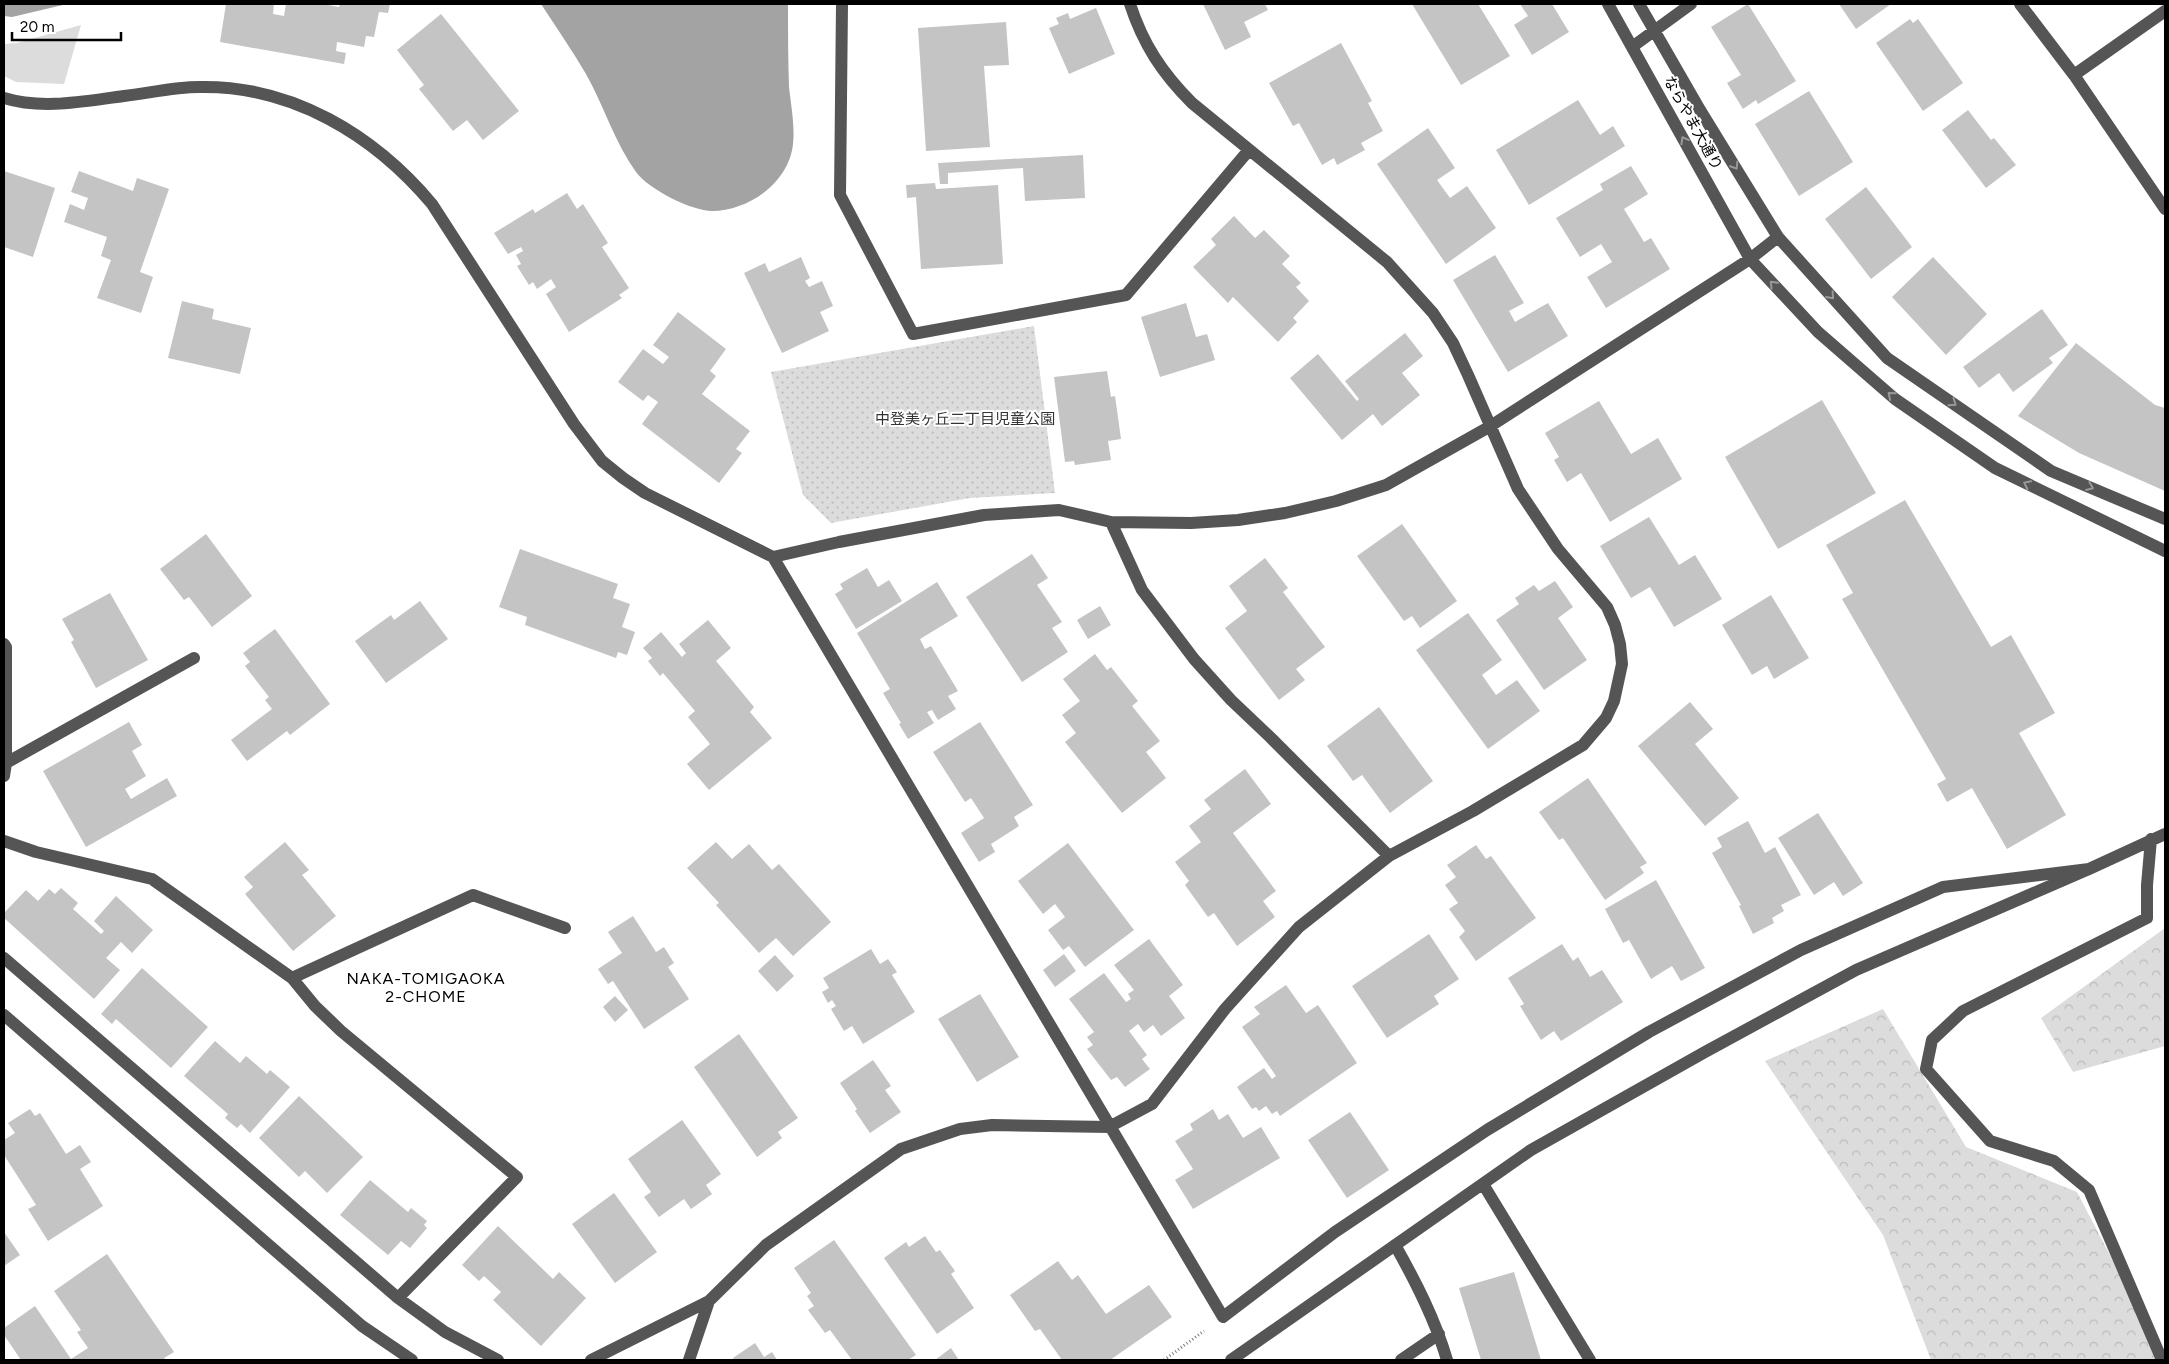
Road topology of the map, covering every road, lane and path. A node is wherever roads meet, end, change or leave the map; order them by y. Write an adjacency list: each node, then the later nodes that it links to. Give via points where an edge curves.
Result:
1 (842, 4): 12 (street, via 840,195 913,334 1126,295)
2 (1130, 4): 12 (street, via 1148,47 1166,76 1192,103)
3 (1608, 4): 9 (street, ならやま大通り)
4 (1638, 4): 8 (street)
5 (1691, 4): 8 (street)
6 (2020, 4): 10 (street)
7 (2165, 11): 10 (street)
8 (1654, 32): 9 (street); 14 (street, one-way to 14)
9 (1632, 47): 15 (street, ならやま大通り, one-way to 9)
10 (2074, 75): 13 (street)
11 (4, 98): 20 (street, via 38,104 199,87 232,89 296,104 356,134 384,154 432,204 574,424 602,461 646,493)
12 (1249, 150): 16 (street, via 1387,262 1411,286 1453,343)
13 (2165, 209)
14 (1778, 237): 15 (street); 17 (street, one-way to 17, via 1888,358 2051,471)
15 (1750, 259): 16 (street); 19 (street, ならやま大通り, one-way to 15, via 1995,468 1895,399 1818,332)
16 (1489, 427): 18 (street, via 1386,484 1336,501 1238,520); 27 (street, via 1518,489 1537,520 1607,607 1620,644 1619,684 1606,718 1583,745 1473,811)
17 (2165, 518)
18 (1111, 522): 20 (street, via 1059,510 984,515); 27 (street, via 1142,590 1194,659 1230,700)
19 (2165, 550)
20 (773, 558): 33 (street)
21 (5, 646): 23 (street)
22 (194, 658): 23 (street)
23 (5, 770)
24 (2165, 834): 25 (street)
25 (2152, 839): 28 (street); 49 (street, via 2147,918 1963,1011 1932,1040 1926,1068 1990,1141 2054,1160 2089,1190)
26 (4, 841): 31 (street, via 36,852 152,878)
27 (1389, 856): 33 (street, via 1299,927 1225,1008 1152,1104)
28 (2089, 869): 34 (street, via 1856,970 1532,1150); 38 (street, via 1943,887 1801,950 1649,1032 1487,1130 1335,1232)
29 (565, 928): 31 (street, via 473,896)
30 (4, 958): 36 (street)
31 (292, 978): 36 (street, via 341,1031 516,1177)
32 (4, 1015): 40 (street, via 362,1326)
33 (1109, 1127): 37 (street, via 992,1125 960,1129 901,1149 766,1244); 38 (street)
34 (1483, 1184): 35 (street); 48 (street)
35 (1395, 1245): 39 (street); 45 (street)
36 (398, 1298): 41 (street, via 445,1332)
37 (709, 1301): 42 (street); 43 (street)
38 (1223, 1317): 44 (path)
39 (1439, 1334): 46 (street); 47 (street)
40 (412, 1360)
41 (498, 1360)
42 (591, 1360)
43 (689, 1360)
44 (1164, 1360)
45 (1231, 1360)
46 (1401, 1360)
47 (1447, 1360)
48 (1590, 1360)
49 (2162, 1360)

